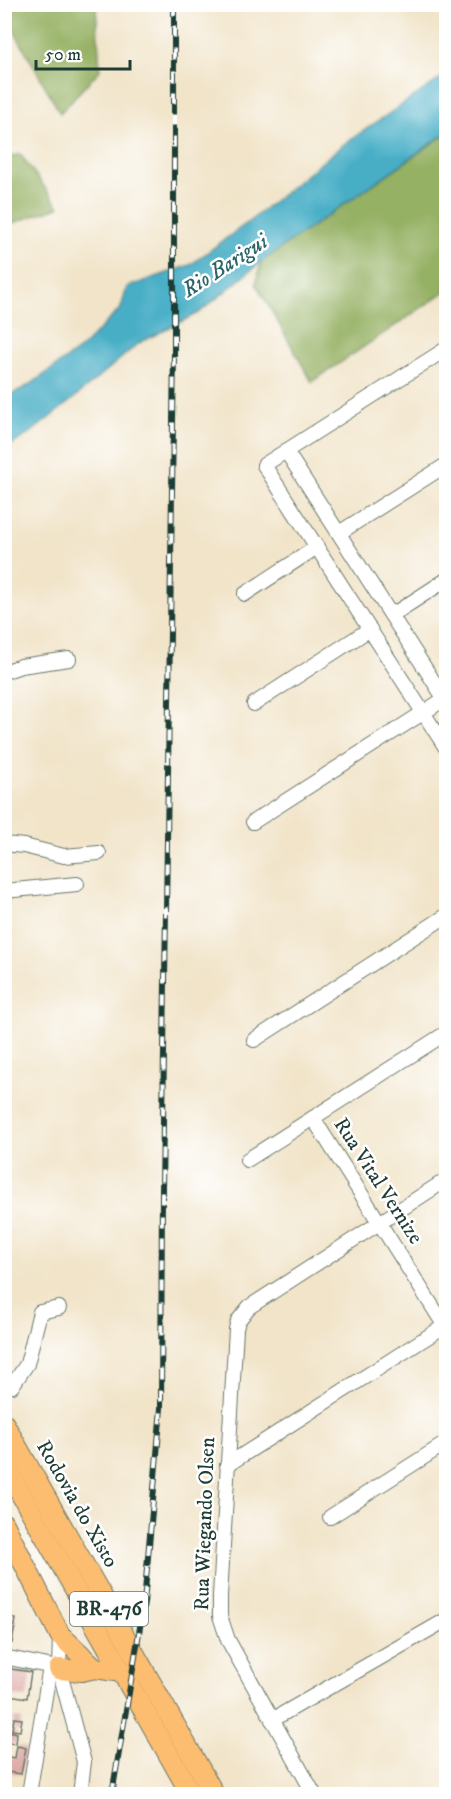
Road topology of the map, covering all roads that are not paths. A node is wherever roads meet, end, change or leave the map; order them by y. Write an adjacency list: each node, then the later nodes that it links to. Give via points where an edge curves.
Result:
1 (447, 349): 2 (street)
2 (286, 451): 4 (street); 5 (street, via 264,465)
3 (447, 465): 4 (street)
4 (339, 533): 8 (street)
5 (317, 547): 7 (street); 9 (street)
6 (447, 580): 8 (street)
7 (245, 594)
8 (392, 615): 12 (street)
9 (370, 629): 13 (street); 14 (street)
10 (69, 659): 11 (street)
11 (4, 672)
12 (446, 699): 14 (street)
13 (254, 704)
14 (424, 712): 15 (street); 16 (street)
15 (447, 748)
16 (253, 822)
17 (4, 844): 18 (street, via 64,856)
18 (99, 853)
19 (78, 884): 20 (street)
20 (4, 891)
21 (447, 916): 23 (street)
22 (447, 1033): 24 (street)
23 (254, 1040)
24 (313, 1118): 25 (street); 27 (street, Rua Vital Vernize)
25 (248, 1160)
26 (447, 1180): 27 (street)
27 (380, 1223): 29 (street, Rua Vital Vernize); 34 (street, Rua Wiegando Olsen, via 249,1307 238,1321)
28 (59, 1308): 30 (street, via 40,1312 27,1364 12,1386)
29 (446, 1326): 34 (street)
30 (4, 1385)
31 (4, 1425): 47 (highway, Rodovia do Xisto / BR-476)
32 (447, 1443): 35 (street)
33 (4, 1464): 42 (highway, Rodovia do Xisto / BR-476)
34 (227, 1465): 43 (street, Rua Wiegando Olsen, via 220,1617 228,1640)
35 (330, 1517)
36 (4, 1524): 38 (highway)
37 (447, 1620): 43 (street)
38 (60, 1635): 40 (street); 41 (highway)
39 (4, 1657): 40 (street)
40 (55, 1667): 41 (highway, via 82,1671); 44 (street); 45 (street, via 84,1762)
41 (95, 1668): 42 (highway)
42 (122, 1672): 46 (highway, Rodovia do Xisto / BR-476)
43 (272, 1720): 48 (street, Rua Wiegando Olsen)
44 (29, 1794)
45 (80, 1794)
46 (191, 1794)
47 (214, 1794)
48 (314, 1794)

